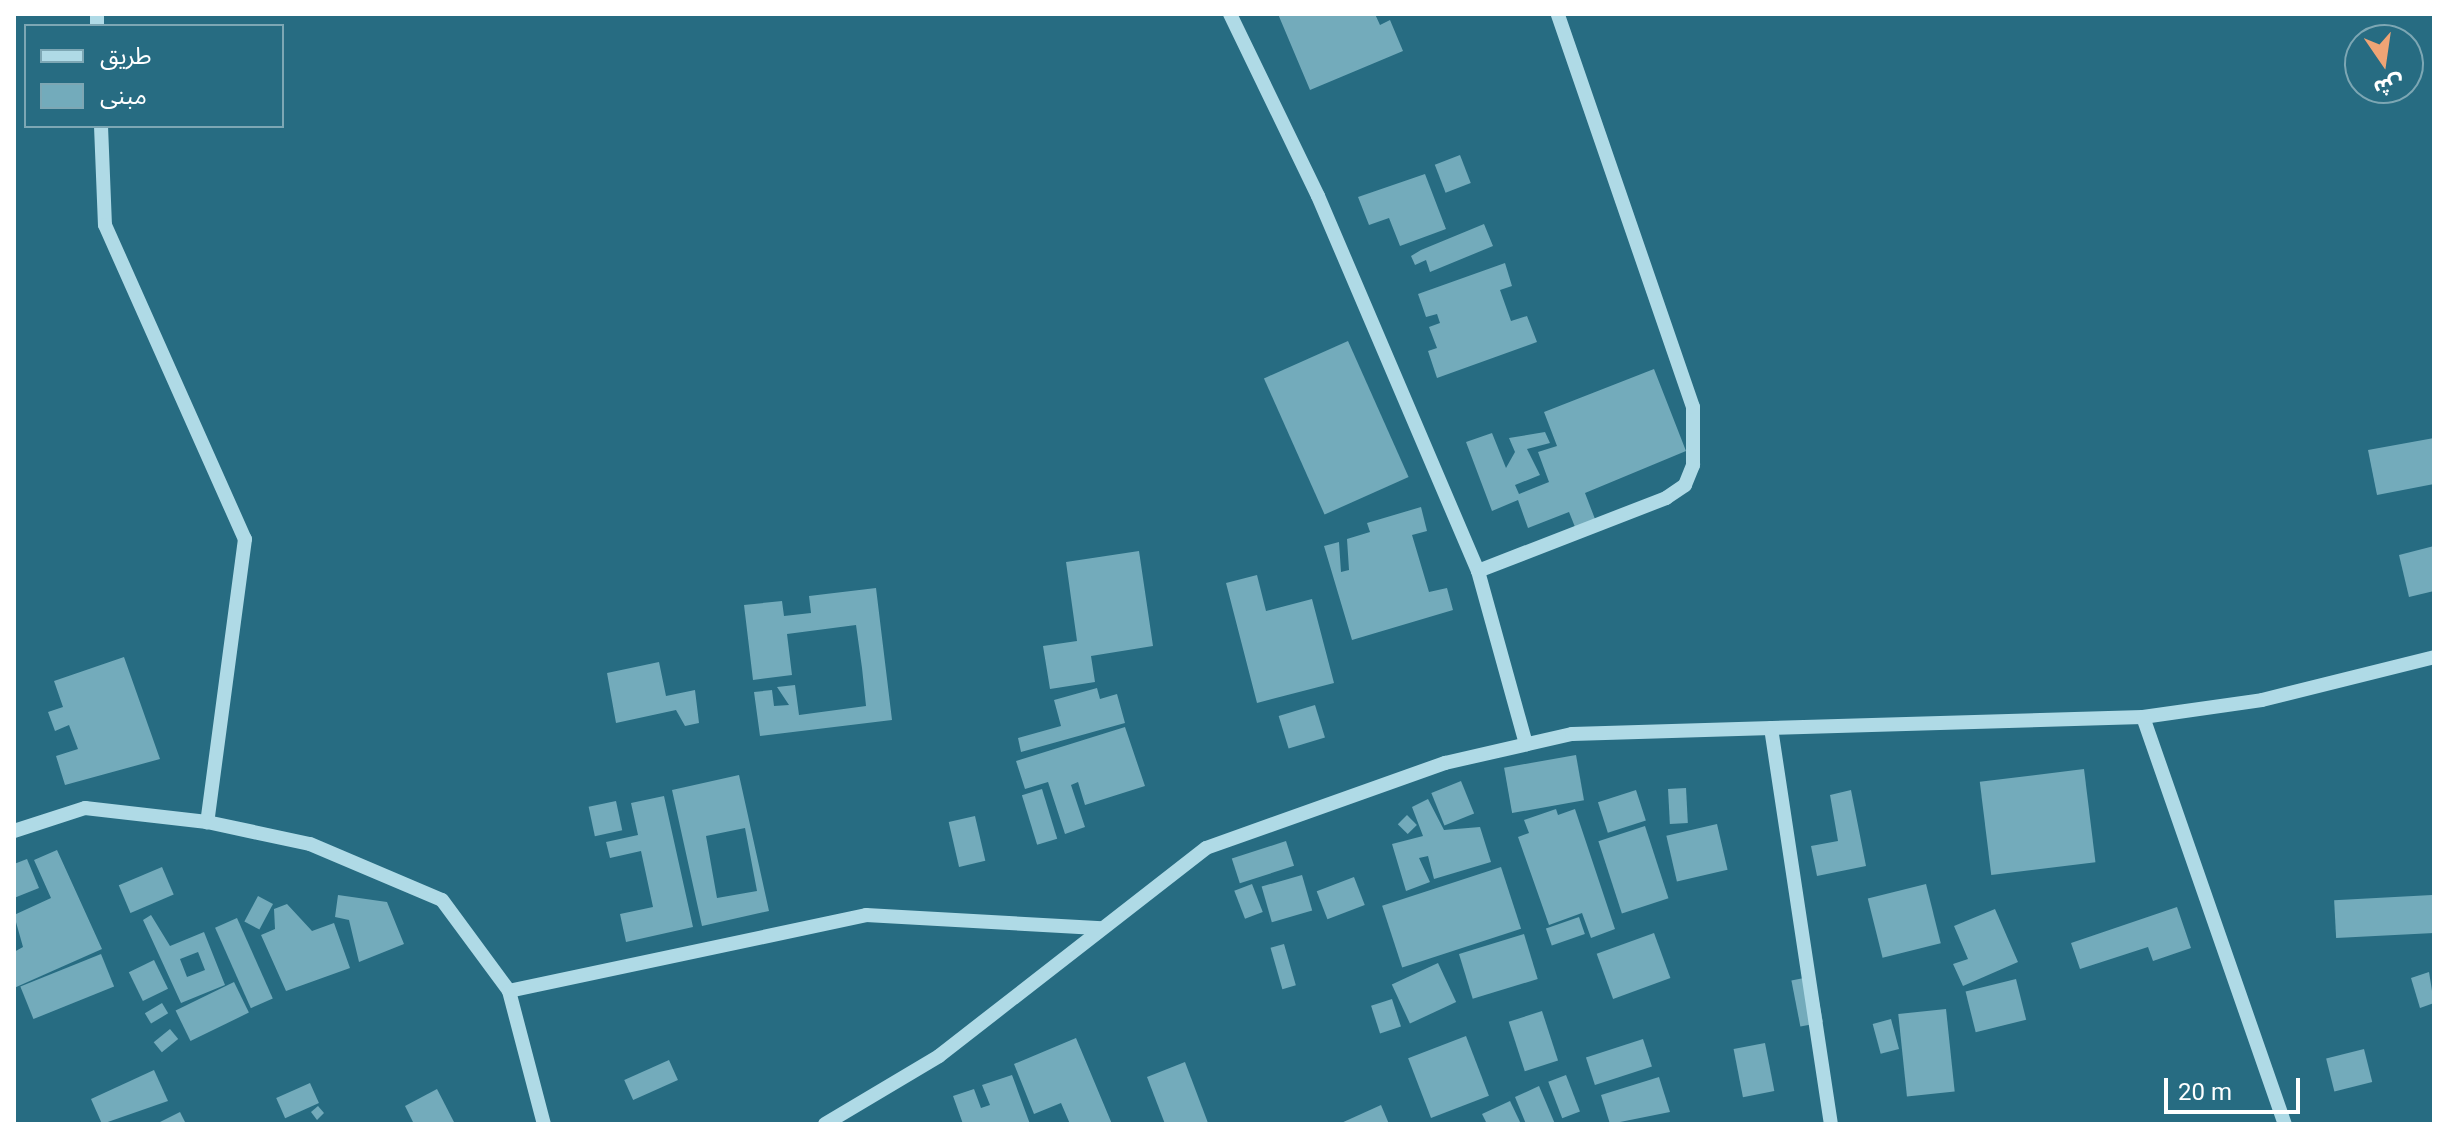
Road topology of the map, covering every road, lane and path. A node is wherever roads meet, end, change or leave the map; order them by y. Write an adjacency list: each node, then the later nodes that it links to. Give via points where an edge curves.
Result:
1 (1230, 14): 4 (street, via 1318,196)
2 (1558, 14): 4 (street, via 1693,407 1693,465 1685,485 1666,498)
3 (101, 128): 9 (street, via 105,225 245,539)
4 (1478, 571): 8 (street)
5 (2434, 657): 6 (street, via 2262,700)
6 (2143, 717): 7 (street); 16 (street)
7 (1771, 728): 8 (street, via 1650,729); 15 (street)
8 (1526, 744): 11 (street, via 1445,763 1235,835 1174,868)
9 (207, 822): 10 (street, via 85,808); 12 (street, via 310,844 442,900)
10 (14, 831)
11 (1102, 928): 12 (street, via 866,915); 14 (street, via 939,1056)
12 (509, 991): 13 (street)
13 (544, 1124)
14 (825, 1124)
15 (1831, 1124)
16 (2285, 1124)

